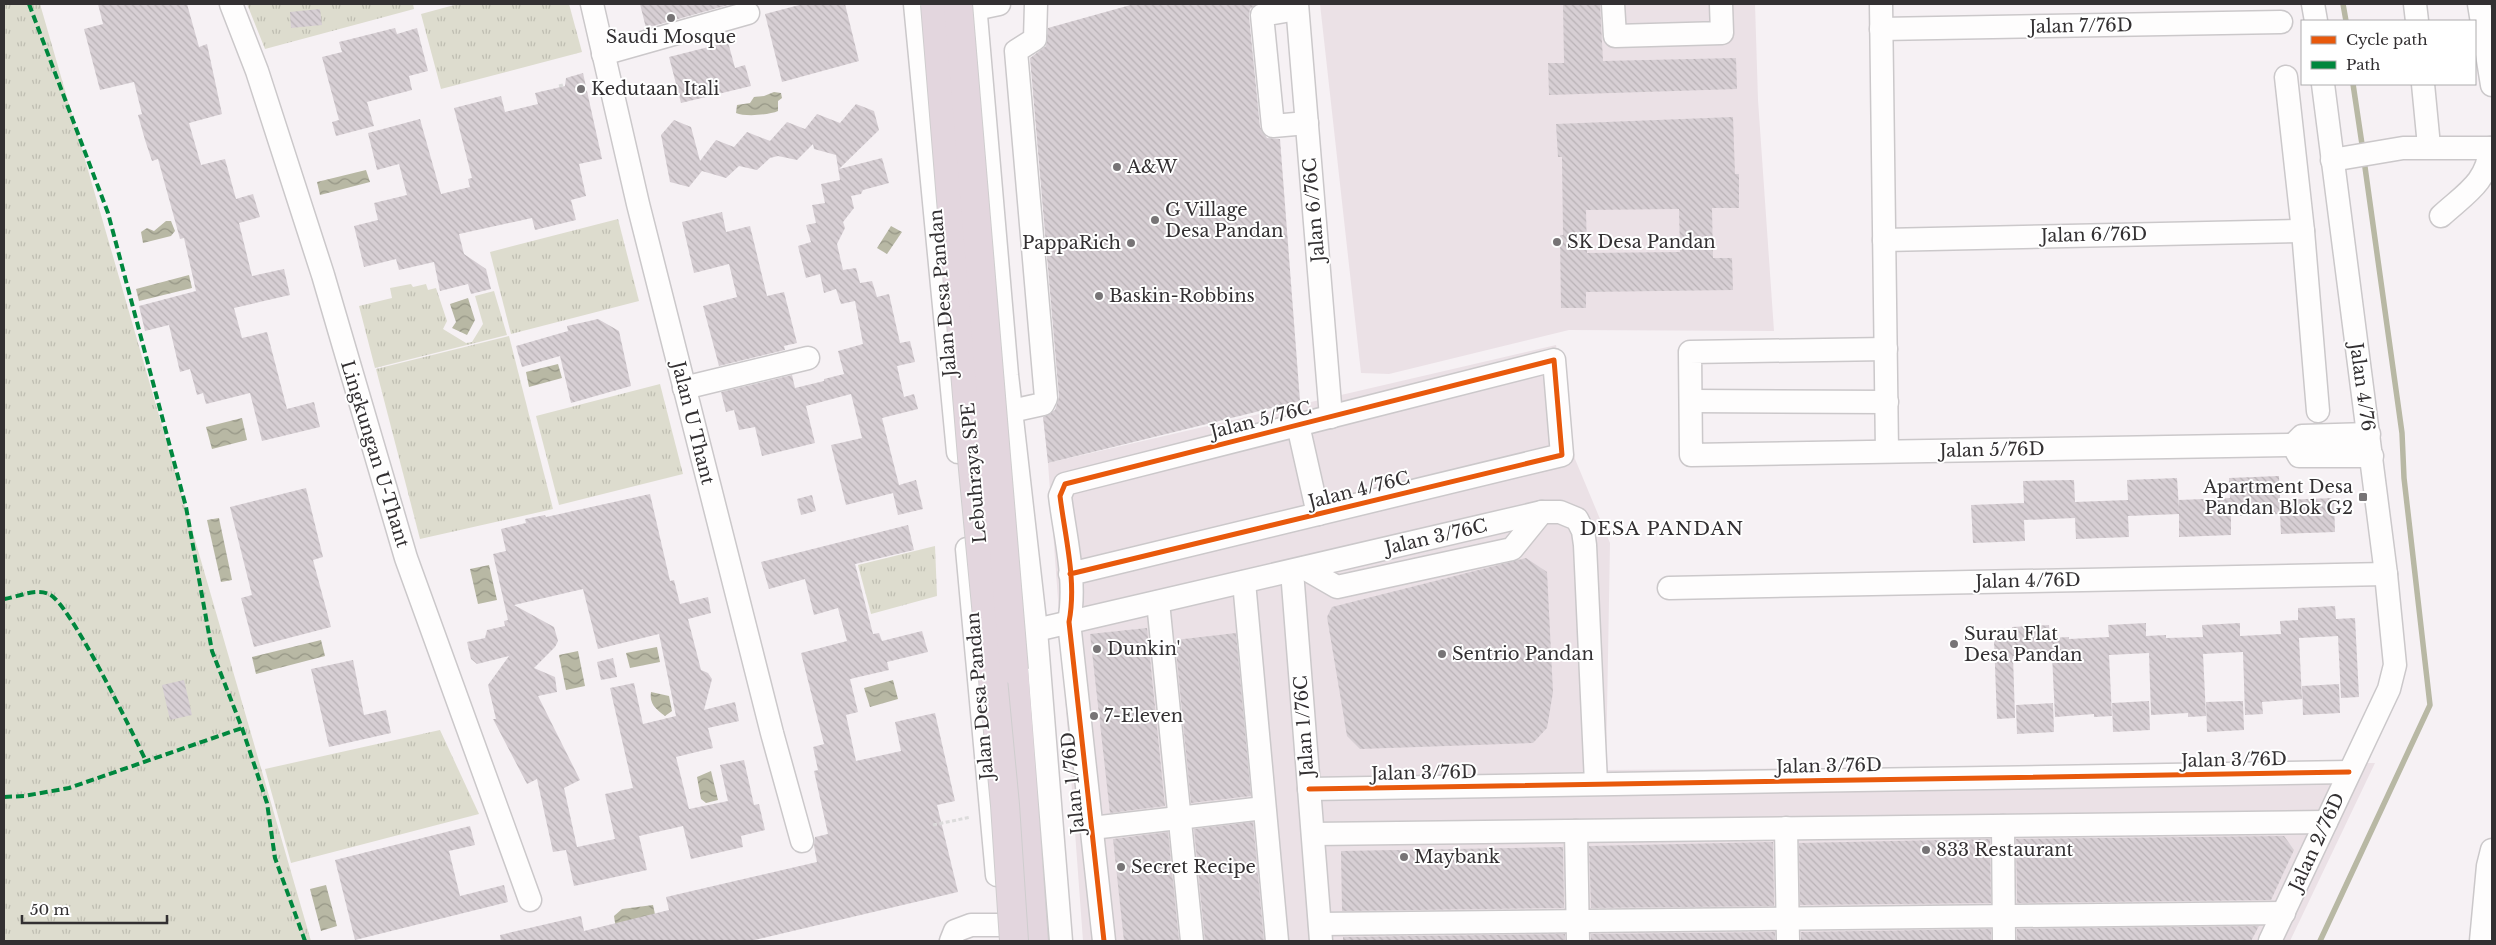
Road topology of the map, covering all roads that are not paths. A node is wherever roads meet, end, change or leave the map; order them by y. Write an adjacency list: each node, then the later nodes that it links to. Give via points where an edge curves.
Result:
1 (231, 4): 70 (street, Lingkungan U-Thant, via 290,172 406,558)
2 (592, 4): 20 (street, Jalan U Thant)
3 (915, 4): 26 (street, Jalan Desa Pandan)
4 (999, 4): 12 (street)
5 (1036, 4): 36 (street, via 1035,38 1016,51)
6 (1614, 4): 7 (street, via 1615,36 1722,33)
7 (1721, 4)
8 (1881, 4): 19 (street)
9 (2313, 4): 16 (street)
10 (2415, 4): 17 (street)
11 (2479, 4): 24 (street)
12 (950, 7): 26 (street, via 929,18 926,27 931,80); 37 (street); 76 (highway, Lebuhraya SPE, bridge, via 972,459 1005,805); 78 (street, Jalan Desa Pandan, via 968,182); 79 (highway, Lebuhraya SPE, bridge, via 1025,794)
13 (1297, 7): 25 (street, Jalan 6/76C); 25 (street, via 1262,15 1273,126)
14 (748, 13): 20 (street)
15 (2256, 13): 18 (street, Jalan 7/76D); 19 (street, Jalan 7/76D)
16 (2316, 20)
17 (2417, 20)
18 (2281, 22)
19 (1881, 29): 32 (street)
20 (603, 54): 38 (street, Jalan U Thant)
21 (2286, 77): 31 (street)
22 (2323, 85): 29 (street, Jalan 4/76)
23 (2423, 85): 27 (street)
24 (2492, 85)
25 (1307, 123): 43 (street, Jalan 6/76C)
26 (929, 146): 76 (street, Jalan Desa Pandan)
27 (2429, 146): 28 (street); 29 (street)
28 (2491, 148): 30 (street, via 2489,165 2483,176)
29 (2343, 159): 45 (street, Jalan 4/76)
30 (2441, 216)
31 (2303, 231): 32 (street, Jalan 6/76D); 42 (street)
32 (1884, 240): 33 (street)
33 (1886, 349): 39 (street, via 1690,352); 40 (street)
34 (808, 358): 38 (street)
35 (1554, 360): 43 (street, Jalan 5/76C); 47 (street, Jalan 4/76C, via 1562,454)
36 (1042, 370): 37 (street); 41 (street, via 1046,398 1043,404)
37 (1007, 375): 41 (street)
38 (684, 388): 68 (street, Jalan U Thant)
39 (1691, 400): 40 (street); 46 (street, Jalan 5/76D, via 1691,455)
40 (1887, 402): 46 (street)
41 (1011, 411): 55 (street)
42 (2318, 411)
43 (1331, 417): 44 (street, Jalan 5/76C)
44 (1298, 425): 47 (street); 49 (street, Jalan 5/76C, via 1065,484 1060,496)
45 (2370, 445): 46 (street, Jalan 5/76D, via 2299,456 2292,445); 50 (street, Jalan 4/76)
46 (1887, 451)
47 (1318, 514): 49 (street, Jalan 4/76C)
48 (1298, 570): 51 (street, Jalan 3/76C); 58 (street, Jalan 3/76C, via 1542,512 1560,512 1577,519 1583,531); 59 (street, Jalan 1/76C)
49 (1070, 574): 54 (street, via 1074,601)
50 (2386, 574): 52 (street, Jalan 4/76D); 56 (street, Jalan 4/76, via 2395,665)
51 (1244, 582): 53 (street, Jalan 3/76C); 60 (street)
52 (1669, 588)
53 (1158, 602): 54 (street, Jalan 3/76C); 61 (street)
54 (1069, 622): 55 (street, Jalan 3/76C); 64 (street, Jalan 1/76D)
55 (1036, 630): 80 (street)
56 (2389, 689): 57 (street, Jalan 2/76D)
57 (2349, 772): 58 (street, Jalan 3/76D); 62 (street, Jalan 2/76D)
58 (1596, 783): 59 (street, Jalan 3/76D)
59 (1309, 789): 67 (street, Jalan 1/76C)
60 (1264, 808): 61 (street); 83 (street)
61 (1180, 818): 64 (street); 82 (street)
62 (2326, 822): 63 (street); 71 (street, Jalan 2/76D)
63 (2003, 826): 65 (street); 72 (street)
64 (1092, 828): 81 (street, Jalan 1/76D)
65 (1786, 828): 66 (street); 73 (street)
66 (1576, 831): 67 (street); 74 (street)
67 (1313, 834): 75 (street, Jalan 1/76C)
68 (802, 841)
69 (2492, 850): 87 (street)
70 (530, 900)
71 (2284, 913): 72 (street); 86 (street, Jalan 2/76D)
72 (2004, 916): 73 (street); 85 (street)
73 (1787, 918): 74 (street); 84 (street)
74 (1578, 931): 75 (street)
75 (1320, 933)
76 (1006, 936): 77 (street, via 971,925 955,930)
77 (951, 941)
78 (1029, 941)
79 (1034, 941)
80 (1061, 941)
81 (1104, 941)
82 (1192, 941)
83 (1277, 941)
84 (1788, 941)
85 (2004, 941)
86 (2270, 941)
87 (2481, 941)

